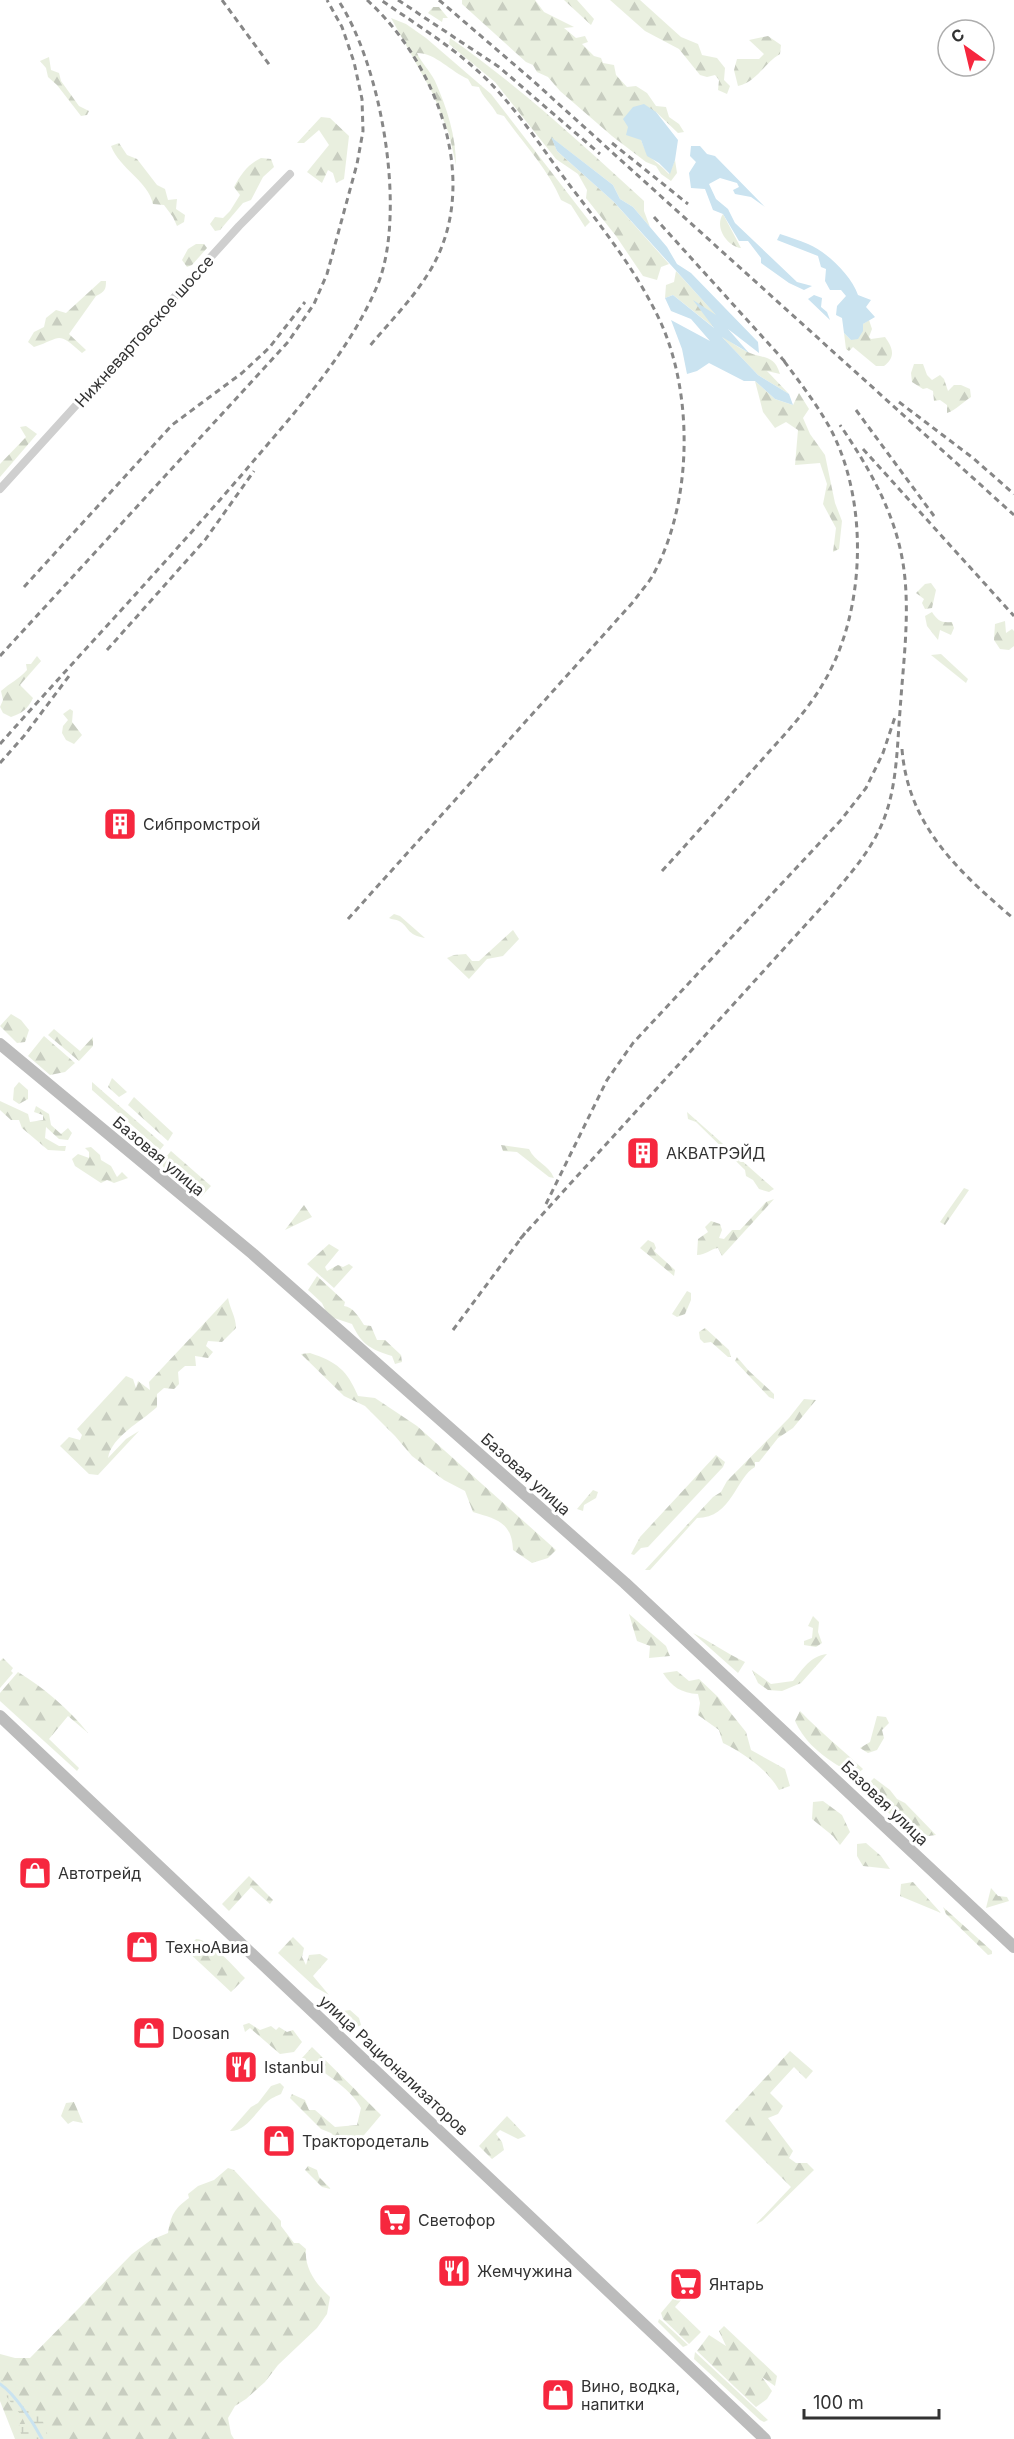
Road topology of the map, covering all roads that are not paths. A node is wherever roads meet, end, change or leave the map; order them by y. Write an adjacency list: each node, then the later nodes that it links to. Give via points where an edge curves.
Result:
1 (290, 174): 2 (street, Нижневартовское шоссе)
2 (0, 489)
3 (0, 1044): 5 (street, Базовая улица, via 253,1254 625,1583)
4 (0, 1716): 6 (street, улица Рационализаторов)
5 (1014, 1947)
6 (765, 2439)

